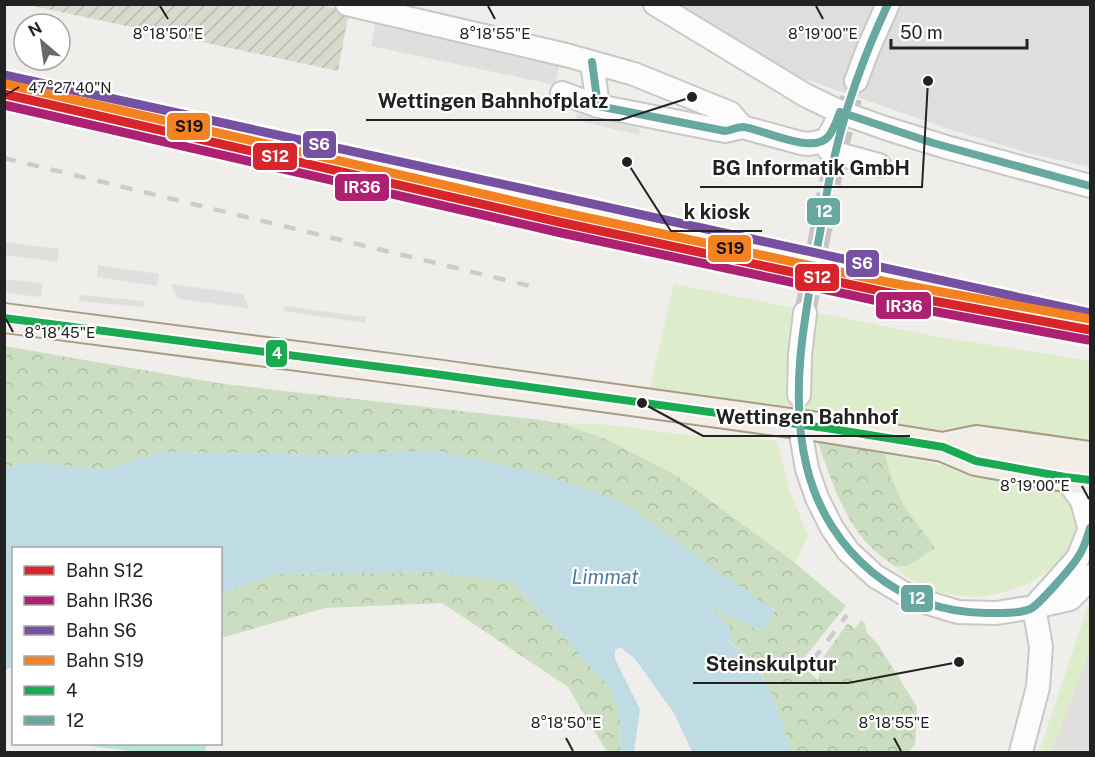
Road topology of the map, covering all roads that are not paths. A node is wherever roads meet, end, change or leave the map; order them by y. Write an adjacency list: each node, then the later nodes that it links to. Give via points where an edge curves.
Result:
1 (346, 4): 4 (street)
2 (888, 4): 5 (street)
3 (665, 7): 8 (street, via 805,95)
4 (592, 62): 7 (street); 9 (street, via 634,74 719,108 730,113)
5 (856, 81)
6 (562, 93): 7 (street)
7 (598, 106): 9 (street, via 725,131)
8 (840, 112): 10 (street); 12 (street, via 946,147)
9 (742, 127): 10 (street, via 801,143)
10 (823, 141): 11 (street, via 835,153)
11 (879, 165)
12 (1090, 186)
13 (805, 313): 15 (street)
14 (4, 318): 17 (main road, via 435,374)
15 (799, 396)
16 (802, 440): 22 (street, via 807,469 832,528 874,576 905,594 958,612 996,614)
17 (943, 447): 18 (main road, via 977,440); 19 (main road, via 976,461)
18 (1090, 456)
19 (1078, 478): 20 (street)
20 (1090, 529): 22 (street, via 1078,558)
21 (1090, 576): 22 (street, via 1070,598)
22 (1034, 607): 23 (street, via 1041,647 1038,687)
23 (1021, 753)

